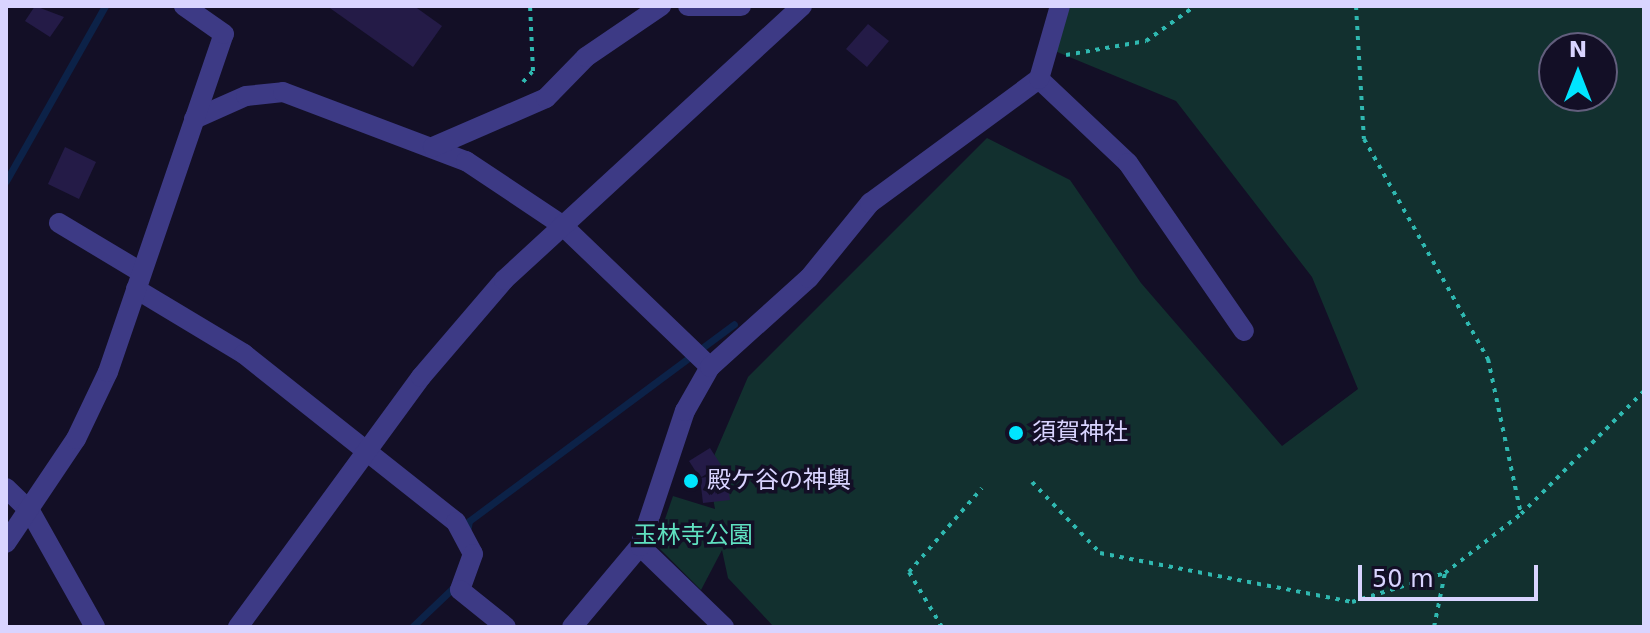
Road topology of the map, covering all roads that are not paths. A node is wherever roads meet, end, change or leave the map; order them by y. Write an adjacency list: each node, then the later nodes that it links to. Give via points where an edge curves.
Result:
1 (184, 6): 8 (street, via 224,34)
2 (661, 6): 9 (street, via 586,57 546,98)
3 (688, 6): 4 (street)
4 (741, 6)
5 (802, 6): 11 (street)
6 (1060, 6): 7 (street)
7 (1039, 79): 13 (street, via 1128,163); 14 (street, via 870,203 809,278)
8 (194, 119): 9 (street, via 246,96 283,92); 12 (street)
9 (433, 147): 11 (street)
10 (59, 223): 12 (street)
11 (562, 225): 14 (street); 15 (street, via 442,353)
12 (138, 280): 15 (street, via 244,354); 17 (street, via 108,372)
13 (1244, 331)
14 (710, 367): 19 (street, via 685,411)
15 (367, 453): 21 (street); 22 (street, via 456,522 473,554 460,590)
16 (6, 488): 17 (street)
17 (30, 511): 18 (street); 20 (street)
18 (6, 543)
19 (640, 546): 23 (street); 24 (street)
20 (95, 627)
21 (238, 627)
22 (506, 627)
23 (572, 627)
24 (724, 627)

